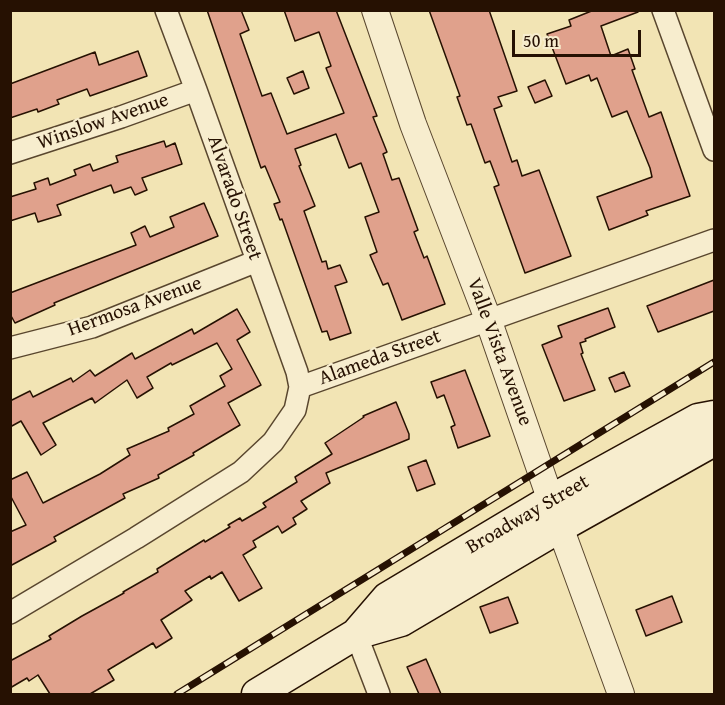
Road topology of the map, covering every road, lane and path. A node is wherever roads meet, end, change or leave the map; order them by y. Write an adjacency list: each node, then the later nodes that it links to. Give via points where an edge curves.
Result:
1 (165, 10): 4 (street, Alvarado Street)
2 (375, 10): 9 (street, Valle Vista Avenue, via 413,124)
3 (663, 10): 5 (street)
4 (196, 90): 6 (street, Winslow Avenue); 8 (street, Alvarado Street)
5 (714, 150)
6 (10, 153)
7 (714, 240): 9 (street, Alameda Street)
8 (256, 261): 10 (street, Hermosa Avenue, via 92,327); 11 (street, Alvarado Street)
9 (488, 319): 11 (street, Alameda Street); 14 (street, Valle Vista Avenue)
10 (10, 348)
11 (300, 387): 15 (street, Alameda Street, via 295,410 273,442 241,472)
12 (714, 416): 14 (main road, Broadway Street, via 698,419)
13 (714, 438): 14 (main road, Broadway Street)
14 (556, 513): 16 (main road, Broadway Street, via 387,598); 19 (street, Valle Vista Avenue)
15 (10, 613)
16 (356, 634): 17 (main road, Broadway Street); 18 (street)
17 (256, 694)
18 (379, 694)
19 (621, 694)

